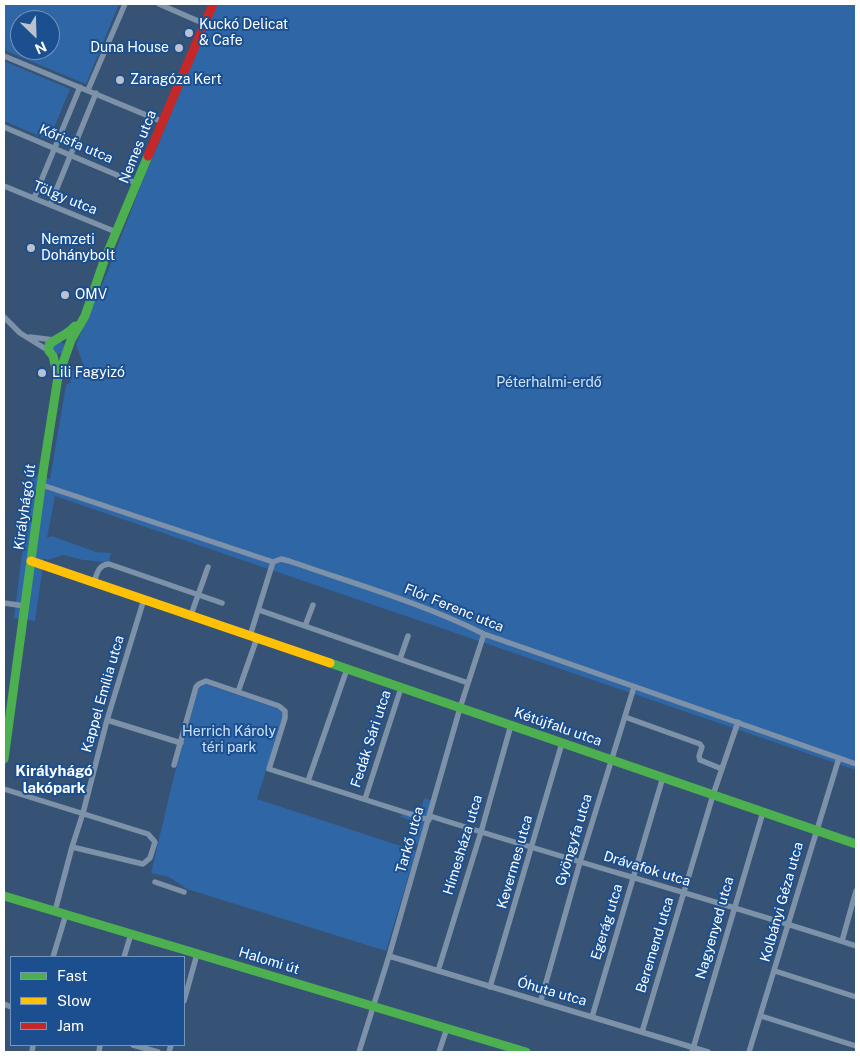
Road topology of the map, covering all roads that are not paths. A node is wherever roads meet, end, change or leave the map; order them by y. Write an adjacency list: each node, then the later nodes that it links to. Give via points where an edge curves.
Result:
1 (125, 4): 7 (street)
2 (159, 4): 4 (street)
3 (214, 4): 4 (street, Nemes utca)
4 (205, 24): 9 (street, Nemes utca)
5 (4, 56): 6 (street)
6 (80, 87): 7 (street); 11 (street)
7 (88, 90): 8 (street)
8 (96, 93): 9 (street); 12 (street)
9 (163, 122): 13 (street, Nemes utca)
10 (4, 127): 11 (street, Kőrisfa utca)
11 (54, 148): 12 (street, Kőrisfa utca); 15 (street)
12 (71, 156): 13 (street, Kőrisfa utca); 16 (street)
13 (138, 184): 17 (street, Nemes utca)
14 (4, 186): 15 (street, Tölgy utca)
15 (34, 198): 16 (street, Tölgy utca)
16 (50, 205): 17 (street, Tölgy utca)
17 (116, 232): 18 (street, Nemes utca)
18 (100, 274): 21 (street, Nemes utca, via 76,324 67,335); 22 (street, Nemes utca)
19 (4, 318): 20 (street)
20 (26, 336): 21 (street); 23 (street)
21 (57, 339): 22 (street, via 66,341); 23 (street, via 50,345)
22 (68, 352): 23 (street, via 60,358); 24 (street, Királyhágó út)
23 (51, 353): 24 (street, Királyhágó út)
24 (58, 377): 25 (street, Királyhágó út)
25 (42, 485): 26 (street, Királyhágó út); 27 (street, Flór Ferenc utca)
26 (31, 561): 29 (street, Kétújfalu utca); 35 (street, Királyhágó út)
27 (273, 562): 36 (street); 39 (street, Flór Ferenc utca, via 289,561 408,602)
28 (208, 567): 30 (street)
29 (94, 582): 30 (street, via 100,568 109,564); 31 (street, Kétújfalu utca)
30 (198, 595): 33 (street); 37 (street)
31 (144, 599): 37 (street, Kétújfalu utca); 50 (street, Kappel Emília utca)
32 (4, 603): 35 (street)
33 (222, 603)
34 (313, 604): 38 (street)
35 (25, 606): 56 (street, Királyhágó út)
36 (259, 610): 38 (street); 41 (street)
37 (191, 615): 41 (street, Kétújfalu utca)
38 (305, 626): 42 (street)
39 (484, 634): 44 (street, Tarkő utca); 45 (street, Flór Ferenc utca)
40 (408, 636): 42 (street)
41 (254, 637): 43 (street, Kétújfalu utca); 47 (street)
42 (400, 659): 44 (street)
43 (346, 669): 46 (street, Kétújfalu utca); 62 (street)
44 (468, 683): 48 (street, Tarkő utca)
45 (634, 687): 49 (street, Gyöngyfa utca); 51 (street, Flór Ferenc utca)
46 (401, 688): 48 (street, Kétújfalu utca); 65 (street, Fedák Sári utca)
47 (238, 692): 53 (street, via 206,682 199,684); 62 (street, Drávafok utca, via 285,711 269,769)
48 (460, 708): 52 (street, Kétújfalu utca); 68 (street, Tarkő utca)
49 (625, 717): 57 (street, Gyöngyfa utca); 60 (street, via 700,744 700,760)
50 (107, 720): 53 (street); 67 (street, Kappel Emília utca)
51 (738, 722): 55 (street, Flór Ferenc utca); 60 (street, Beremend utca)
52 (511, 725): 54 (street, Kétújfalu utca); 70 (street, Hímesháza utca)
53 (180, 743): 59 (street)
54 (562, 743): 57 (street, Kétújfalu utca); 73 (street, Kevermes utca)
55 (839, 758): 58 (street, Flór Ferenc utca); 69 (street, Kolbányi Géza utca)
56 (4, 759)
57 (612, 760): 61 (street, Kétújfalu utca); 74 (street, Gyöngyfa utca)
58 (856, 764)
59 (174, 765)
60 (722, 769): 64 (street, Beremend utca)
61 (663, 777): 64 (street, Kétújfalu utca); 75 (street, Egerág utca)
62 (308, 781): 65 (street, Drávafok utca)
63 (4, 789): 67 (street)
64 (713, 795): 66 (street, Kétújfalu utca); 79 (street, Beremend utca)
65 (365, 799): 68 (street, Drávafok utca)
66 (763, 812): 69 (street, Kétújfalu utca); 81 (street, Nagyenyed utca)
67 (83, 813): 72 (street, Kappel Emília utca); 72 (street, via 148,834 155,842 150,858 143,864)
68 (429, 818): 70 (street, Drávafok utca); 91 (street, Tarkő utca)
69 (816, 830): 71 (street, Kétújfalu utca); 84 (street, Kolbányi Géza utca)
70 (481, 832): 73 (street, Drávafok utca); 92 (street, Hímesháza utca)
71 (856, 844)
72 (72, 847): 82 (street, Kappel Emília utca)
73 (532, 849): 74 (street, Drávafok utca); 94 (street, Kevermes utca)
74 (580, 862): 75 (street, Drávafok utca); 97 (street, Gyöngyfa utca)
75 (634, 878): 79 (street, Drávafok utca); 100 (street, Egerág utca)
76 (155, 882): 78 (street)
77 (856, 891): 86 (street)
78 (184, 892)
79 (684, 893): 81 (street, Drávafok utca); 102 (street, Beremend utca)
80 (4, 896): 82 (street, Halomi út)
81 (734, 908): 84 (street, Drávafok utca); 106 (street, Nagyenyed utca)
82 (55, 911): 83 (street, Halomi út)
83 (66, 914): 85 (street, Halomi út); 89 (street)
84 (788, 924): 86 (street, Drávafok utca); 93 (street, Kolbányi Géza utca)
85 (131, 934): 88 (street, Halomi út); 90 (street)
86 (842, 941): 87 (street, Drávafok utca)
87 (856, 946)
88 (197, 954): 95 (street); 98 (street, Halomi út)
89 (53, 956)
90 (124, 956)
91 (389, 956): 92 (street, Óhuta utca); 98 (street, Tarkő utca)
92 (438, 971): 94 (street, Óhuta utca)
93 (775, 971): 96 (street); 99 (street, Kolbányi Géza utca)
94 (490, 987): 97 (street, Óhuta utca)
95 (185, 997)
96 (856, 997)
97 (541, 1000): 100 (street, Óhuta utca)
98 (372, 1006): 101 (street, Halomi út); 108 (street, Tarkő utca)
99 (761, 1016): 104 (street); 112 (street, Kolbányi Géza utca)
100 (592, 1017): 102 (street, Óhuta utca)
101 (447, 1028): 105 (street, Halomi út); 109 (street)
102 (642, 1032): 106 (street, Óhuta utca)
103 (137, 1046): 107 (street)
104 (856, 1046)
105 (508, 1050): 110 (street, Halomi út)
106 (693, 1050): 111 (street, Óhuta utca)
107 (158, 1052)
108 (359, 1052)
109 (439, 1052)
110 (526, 1052)
111 (708, 1052)
112 (749, 1052)

